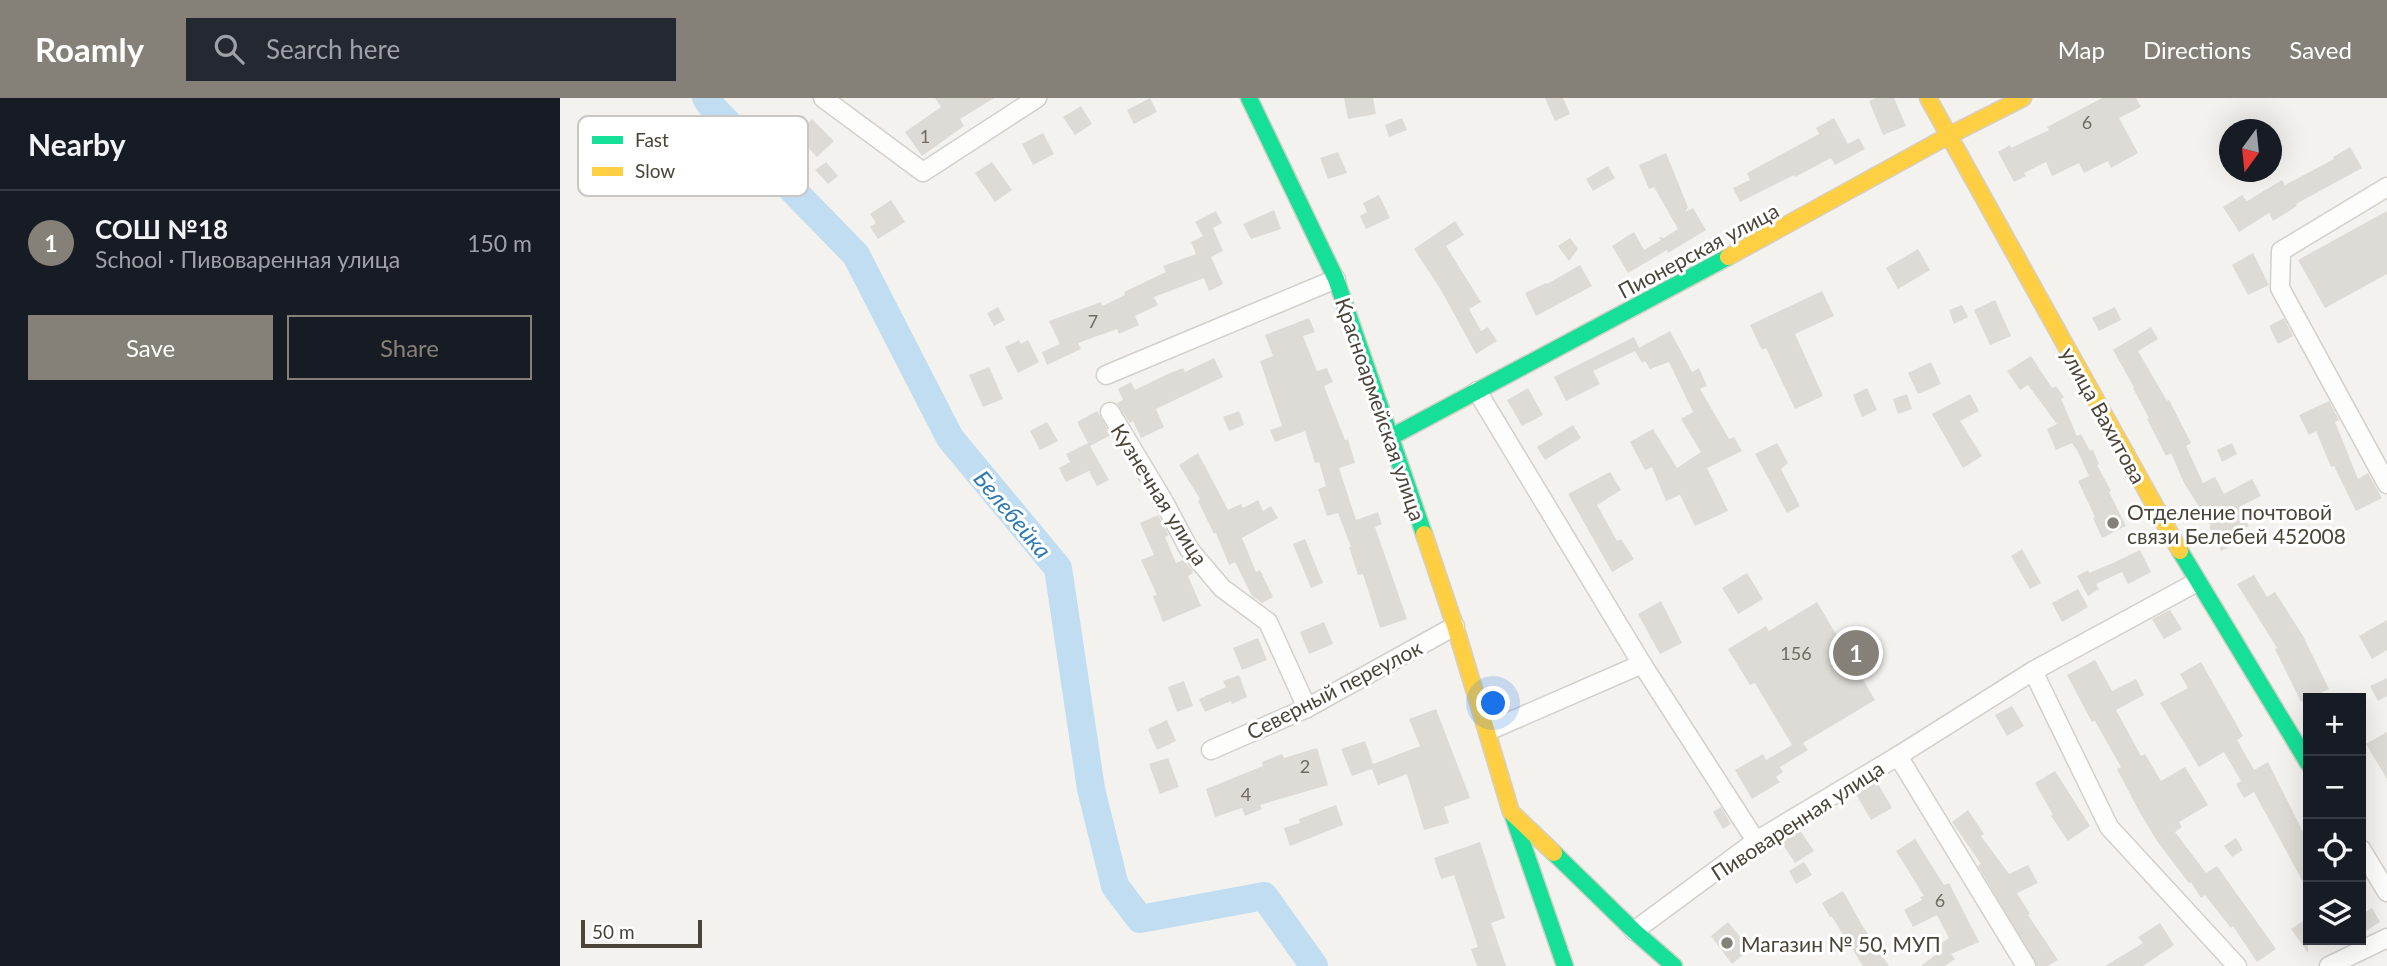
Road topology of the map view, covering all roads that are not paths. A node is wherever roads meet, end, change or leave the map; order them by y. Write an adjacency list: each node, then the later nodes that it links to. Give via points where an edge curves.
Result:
1 (823, 98): 2 (street, via 923,172)
2 (1037, 98)
3 (1249, 98): 8 (street, Красноармейская улица)
4 (1928, 98): 6 (street, улица Вахитова)
5 (2023, 98): 6 (street, Пионерская улица)
6 (1948, 136): 10 (street, Пионерская улица); 14 (street, улица Вахитова)
7 (2387, 187): 13 (street, via 2281,251 2280,288)
8 (1336, 279): 9 (street); 12 (street, Красноармейская улица)
9 (1106, 375)
10 (1477, 391): 12 (street, Пионерская улица); 16 (street)
11 (1110, 412): 18 (street, Кузнечная улица, via 1189,550 1222,589 1268,622)
12 (1391, 437): 15 (street, Красноармейская улица)
13 (2387, 484)
14 (2197, 582): 17 (street); 22 (street, улица Вахитова)
15 (1455, 626): 18 (street, Северный переулок); 19 (street, Красноармейская улица)
16 (1642, 664): 19 (street); 24 (street)
17 (2033, 671): 21 (street); 32 (street, via 2109,827)
18 (1307, 708): 20 (street, Северный переулок)
19 (1488, 731): 23 (street, Красноармейская улица)
20 (1211, 750)
21 (1898, 756): 24 (street, Пивоваренная улица); 31 (street, Пивоваренная улица)
22 (2304, 756)
23 (1511, 811): 27 (street, Красноармейская улица); 29 (street, Красноармейская улица)
24 (1756, 841): 27 (street, Пивоваренная улица)
25 (2366, 857): 26 (street)
26 (2387, 892)
27 (1634, 931): 30 (street, Красноармейская улица)
28 (2387, 938): 33 (street)
29 (1565, 966)
30 (1674, 966)
31 (2026, 966)
32 (2237, 966)
33 (2329, 966)

